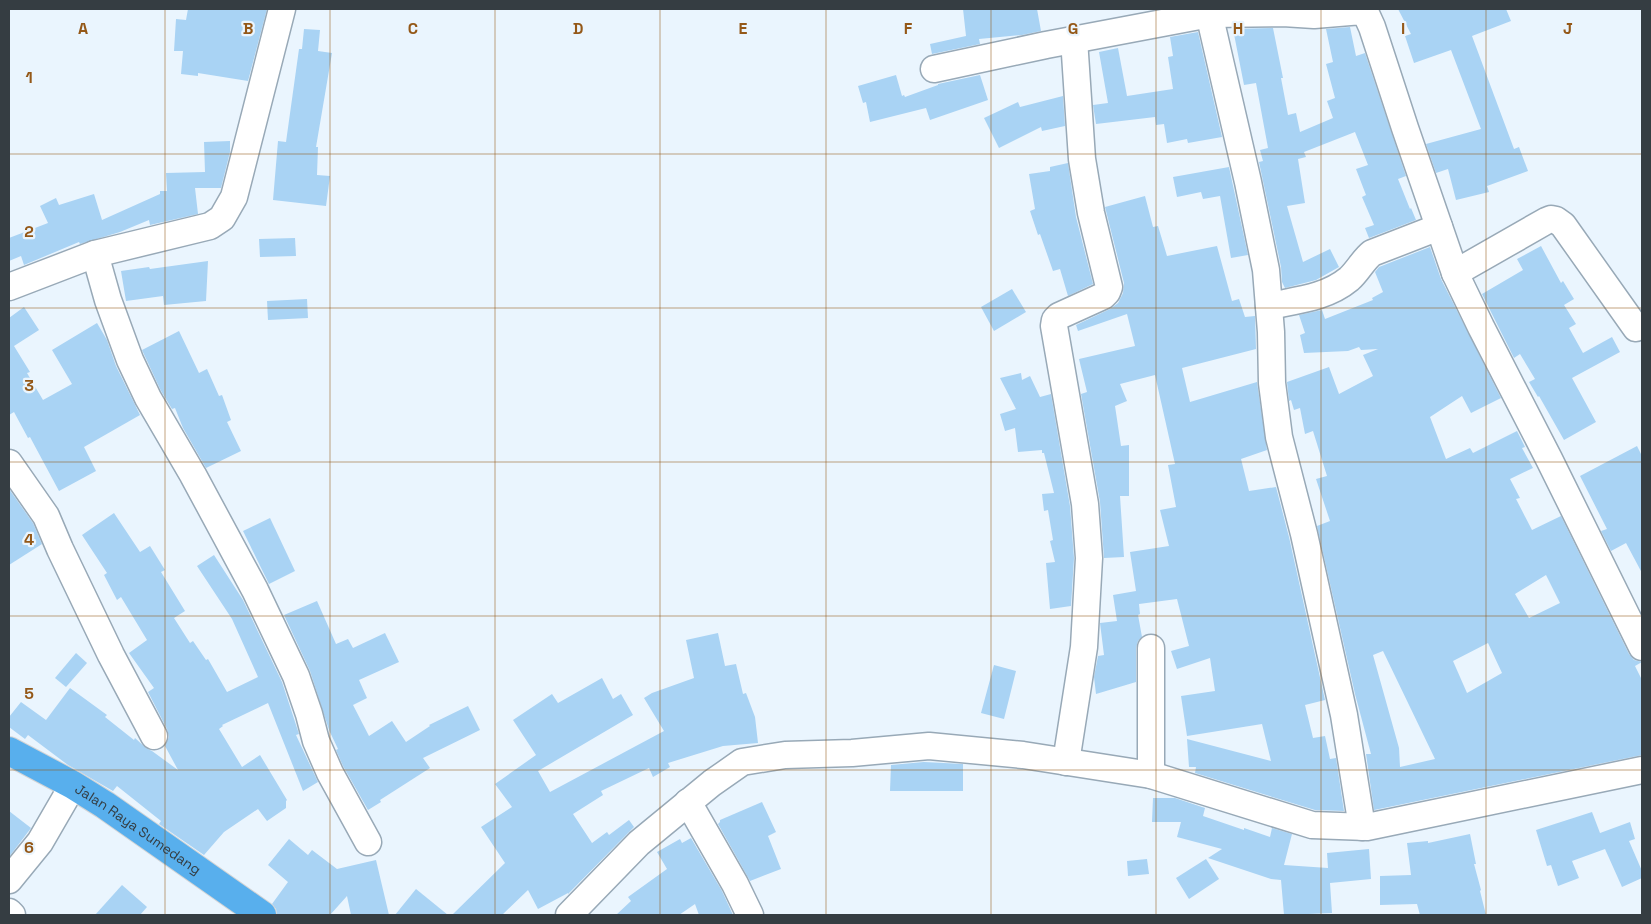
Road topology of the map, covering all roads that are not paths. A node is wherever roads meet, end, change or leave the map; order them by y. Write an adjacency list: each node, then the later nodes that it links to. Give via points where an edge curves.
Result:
1 (282, 9): 7 (street, via 234,197 222,218 210,226)
2 (1209, 11): 3 (street, via 1314,15); 4 (street); 10 (street, via 1250,191 1266,270)
3 (1368, 13): 6 (street)
4 (1074, 39): 5 (street); 17 (street, via 1082,159 1109,287 1103,296 1059,316 1054,326 1085,504 1089,558 1084,647)
5 (934, 69)
6 (1439, 227): 8 (street); 10 (street, via 1372,253 1337,288)
7 (96, 254): 9 (street); 23 (street, via 108,300 130,360 255,590 296,676 316,741)
8 (1456, 274): 11 (street, via 1534,227 1556,220 1563,225); 13 (street)
9 (9, 287)
10 (1269, 306): 22 (street, via 1278,437 1304,534 1342,706)
11 (1636, 328)
12 (9, 463): 15 (street, via 46,516 107,647)
13 (1642, 647)
14 (1151, 648): 19 (street)
15 (154, 736)
16 (9, 751): 20 (highway, Jalan Raya Sumedang)
17 (1066, 762): 19 (street); 21 (street, via 929,746 785,755 742,762)
18 (1642, 770): 22 (street)
19 (1151, 775): 22 (street, via 1312,825)
20 (73, 785): 24 (street, via 40,842); 27 (highway, Jalan Raya Sumedang)
21 (688, 802): 28 (street, via 639,843); 29 (street)
22 (1362, 827)
23 (368, 842)
24 (9, 880)
25 (9, 912): 26 (street)
26 (12, 915)
27 (262, 915)
28 (568, 915)
29 (750, 915)

